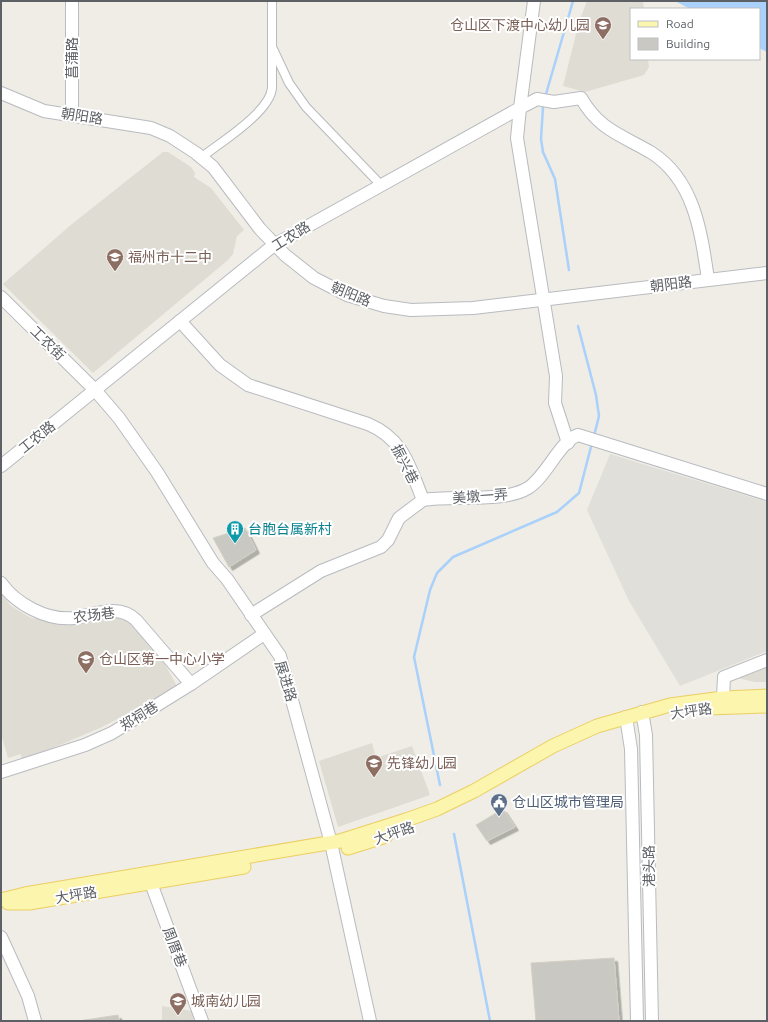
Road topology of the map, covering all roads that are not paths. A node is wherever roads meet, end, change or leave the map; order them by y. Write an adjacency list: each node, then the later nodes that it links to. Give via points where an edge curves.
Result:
1 (72, 1): 7 (street, 菖蒲路)
2 (272, 1): 4 (street)
3 (534, 1): 6 (street)
4 (271, 47): 8 (street, via 272,88 269,101 257,114); 9 (street, via 289,83 306,107)
5 (1, 93): 7 (street, 朝阳路, via 44,111)
6 (520, 108): 9 (street, 工农路); 12 (street, 工农路, via 537,99 554,102 581,98 592,114 610,131 652,154 678,177 697,218); 14 (street, via 517,138)
7 (72, 115): 8 (street, 朝阳路, via 158,130)
8 (202, 157): 10 (street, 朝阳路, via 218,172)
9 (381, 185): 10 (street, 工农路)
10 (274, 245): 14 (street, 朝阳路, via 314,278 347,295 384,306 411,310 440,310); 15 (street, 工农路)
11 (767, 273): 12 (street, 朝阳路)
12 (708, 279): 14 (street, 朝阳路)
13 (1, 297): 16 (street, 工农街)
14 (544, 300): 17 (street, via 556,376 555,403)
15 (180, 320): 16 (street, 工农路); 20 (street, 振兴巷, via 220,365 248,385 368,424 384,432 402,451)
16 (95, 390): 18 (street, 工农路); 22 (street, 展进路, via 119,418 153,466 214,563)
17 (568, 443): 19 (street, 美墩一弄, via 576,436 585,436); 20 (street, 美墩一弄, via 534,484 520,492 501,496)
18 (1, 466)
19 (767, 494)
20 (423, 500): 22 (street, 振兴巷, via 399,518 388,540 381,547 337,563)
21 (1, 583): 25 (street, 农场巷, via 21,604 59,617 74,618 111,610 127,613)
22 (251, 615): 23 (street, 展进路)
23 (264, 634): 25 (street, 郑祠巷); 32 (street, 展进路, via 283,664)
24 (767, 660): 27 (street, via 724,677)
25 (191, 684): 31 (street, 郑祠巷, via 112,733 85,745)
26 (767, 696): 27 (main road)
27 (723, 698): 29 (main road, via 670,705)
28 (767, 706): 29 (main road, 大坪路, via 714,707)
29 (643, 716): 30 (main road, 大坪路); 41 (street, 港头路, via 646,735)
30 (627, 721): 32 (main road, 大坪路, via 438,813 393,824); 40 (street, 港头路, via 631,749)
31 (1, 772)
32 (331, 847): 33 (main road, 大坪路); 39 (street, 展进路)
33 (149, 878): 34 (main road, via 25,894); 35 (main road, 大坪路, via 29,903); 38 (street, 周厝巷)
34 (1, 900)
35 (1, 904)
36 (1, 937): 37 (street, via 28,996)
37 (35, 1021)
38 (202, 1021)
39 (370, 1021)
40 (637, 1021)
41 (652, 1021)

